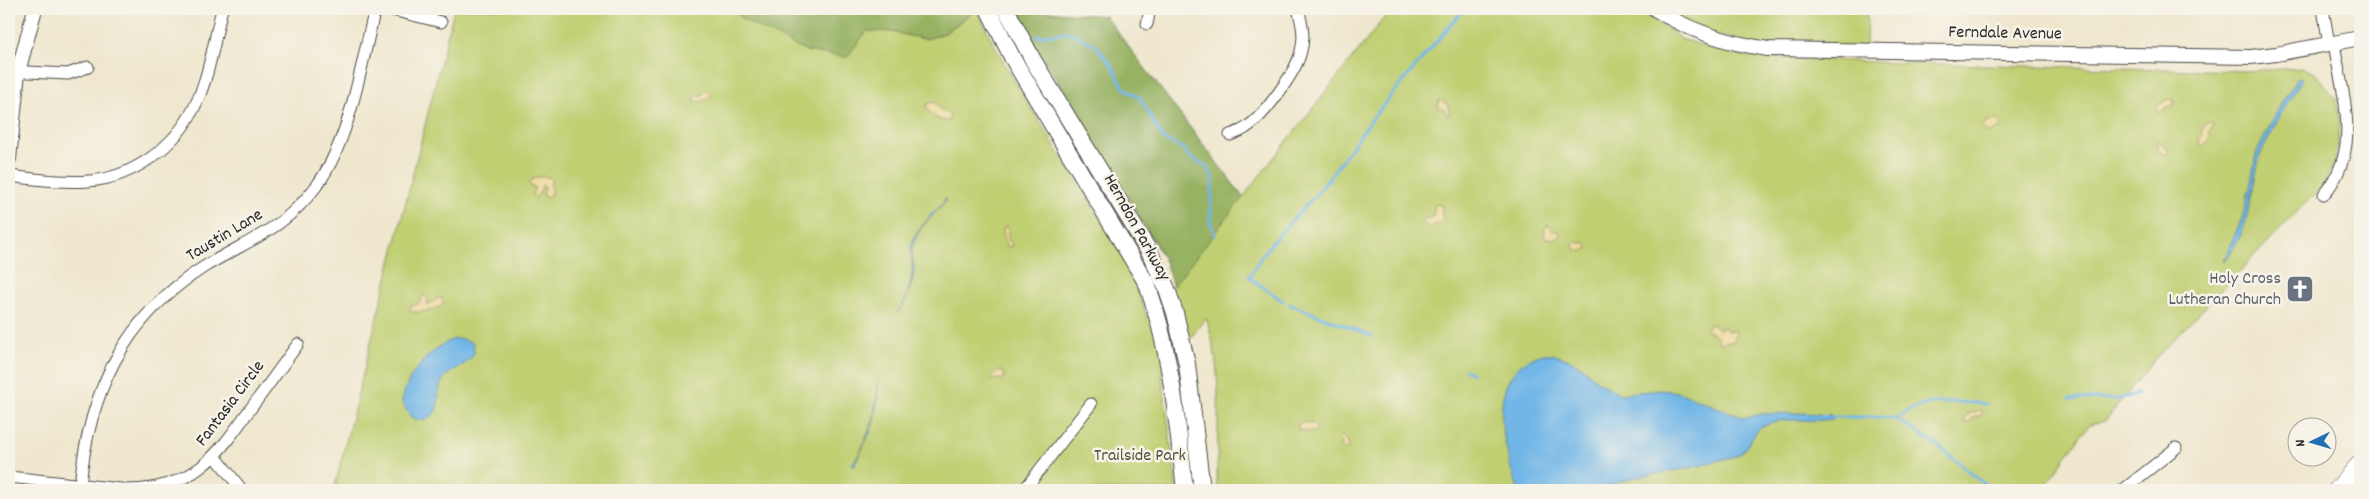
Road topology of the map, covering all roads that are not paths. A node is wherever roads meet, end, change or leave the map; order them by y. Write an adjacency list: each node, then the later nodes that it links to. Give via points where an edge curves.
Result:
1 (35, 9): 16 (street)
2 (222, 9): 19 (street, via 195,107 181,129 154,156 125,172 91,181)
3 (375, 9): 27 (street, Taustin Lane, via 346,127 323,177 288,217 255,241 204,267 183,282 130,336 114,360 95,405 86,438)
4 (388, 9): 11 (street)
5 (988, 9): 30 (main road, Herndon Parkway, via 1013,59 1147,284 1170,368)
6 (1006, 9): 31 (main road, Herndon Parkway, via 1026,48 1150,253 1163,281 1186,356)
7 (1150, 9): 12 (street)
8 (1298, 9): 17 (street, via 1303,37 1292,75 1256,120)
9 (1654, 9): 14 (street, Ferndale Avenue, via 1705,34 1768,49 2252,57)
10 (2323, 9): 14 (street)
11 (441, 22)
12 (1147, 24)
13 (2360, 38): 14 (street, Ferndale Avenue)
14 (2331, 43): 20 (street, via 2348,139 2342,166)
15 (88, 67): 16 (street, via 68,74)
16 (14, 72): 18 (street)
17 (1230, 135)
18 (9, 159)
19 (9, 176)
20 (2324, 194)
21 (298, 344): 24 (street, Fantasia Circle)
22 (1091, 404): 29 (street)
23 (2176, 448): 32 (street)
24 (216, 456): 27 (street, Fantasia Circle, via 194,473 164,486 130,490); 28 (street)
25 (2360, 464): 33 (main road)
26 (9, 477): 27 (street, Fantasia Circle)
27 (80, 485)
28 (242, 490)
29 (1024, 490)
30 (1185, 490)
31 (1202, 490)
32 (2123, 490)
33 (2338, 490)

